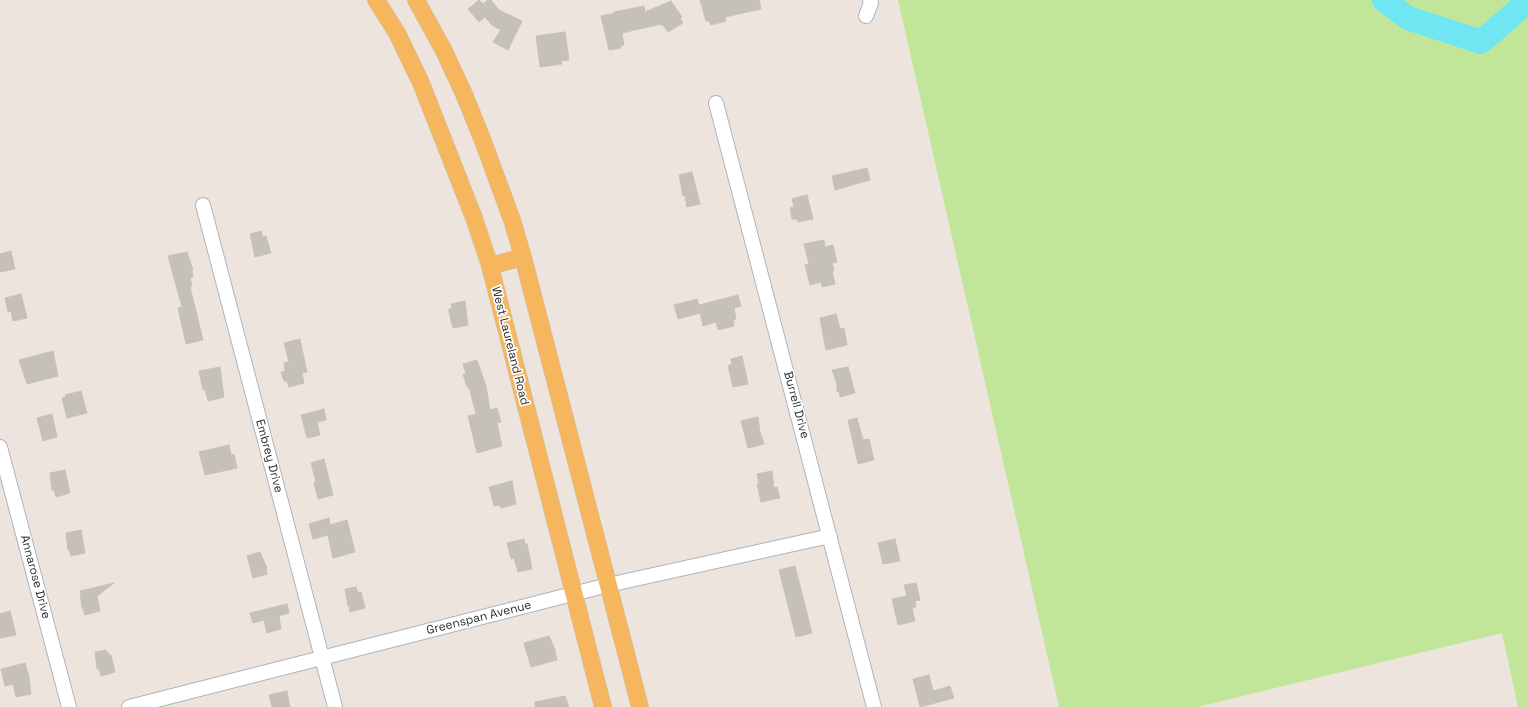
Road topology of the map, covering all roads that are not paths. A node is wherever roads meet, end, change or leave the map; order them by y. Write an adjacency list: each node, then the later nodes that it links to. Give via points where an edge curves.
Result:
1 (376, 0): 8 (main road, West Laureland Road, via 397,33 421,83)
2 (416, 0): 7 (main road, via 464,94 504,198)
3 (870, 0): 4 (street)
4 (866, 16)
5 (716, 103): 10 (street, Burrell Drive)
6 (203, 205): 13 (street, Embrey Drive)
7 (523, 257): 8 (main road); 11 (main road)
8 (490, 266): 12 (main road, West Laureland Road)
9 (0, 447): 14 (street, Annarose Drive)
10 (830, 536): 11 (street, Greenspan Avenue); 19 (street, Burrell Drive)
11 (608, 585): 12 (street, Greenspan Avenue); 18 (main road)
12 (573, 594): 13 (street, Greenspan Avenue); 17 (main road, West Laureland Road)
13 (322, 658): 15 (street, Greenspan Avenue); 16 (street, Embrey Drive)
14 (69, 707)
15 (129, 707)
16 (335, 707)
17 (603, 707)
18 (640, 707)
19 (874, 707)

